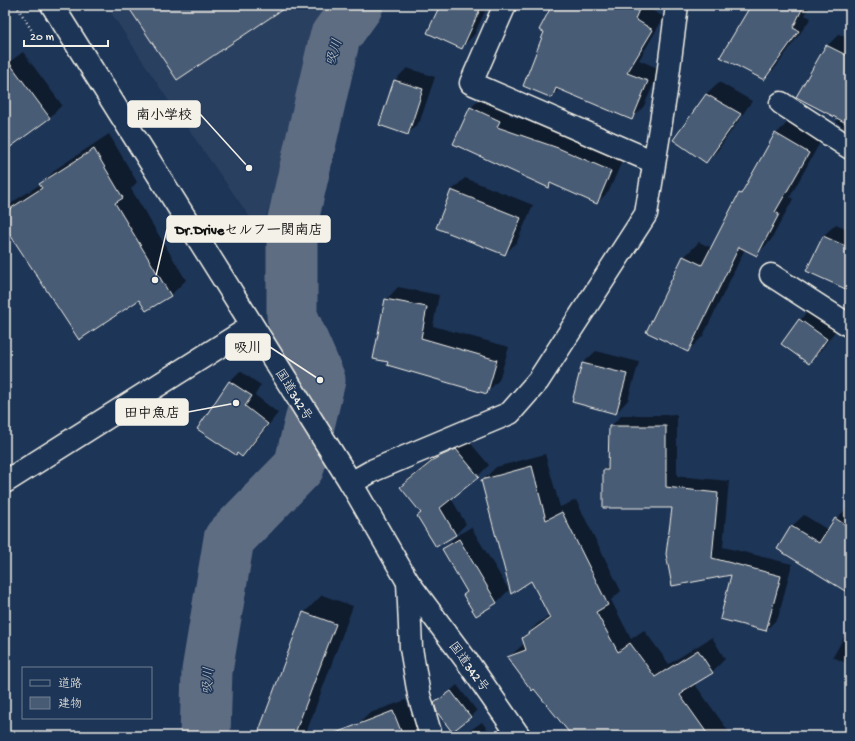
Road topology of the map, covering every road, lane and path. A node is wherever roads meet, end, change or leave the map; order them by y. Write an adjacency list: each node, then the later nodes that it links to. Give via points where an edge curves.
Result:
1 (16, 5): 5 (path)
2 (52, 5): 10 (main road, 国道342号)
3 (505, 5): 8 (main road, via 470,83)
4 (677, 5): 8 (main road)
5 (39, 42)
6 (781, 103): 7 (main road)
7 (850, 148)
8 (654, 162): 13 (main road, via 646,214 538,381 510,412 374,470)
9 (772, 275): 11 (main road)
10 (252, 326): 12 (main road); 13 (main road, 国道342号)
11 (850, 326)
12 (5, 482)
13 (351, 483): 14 (main road, 国道342号)
14 (408, 582): 15 (main road, via 411,648 419,695); 16 (main road, 国道342号)
15 (431, 736)
16 (519, 736)

